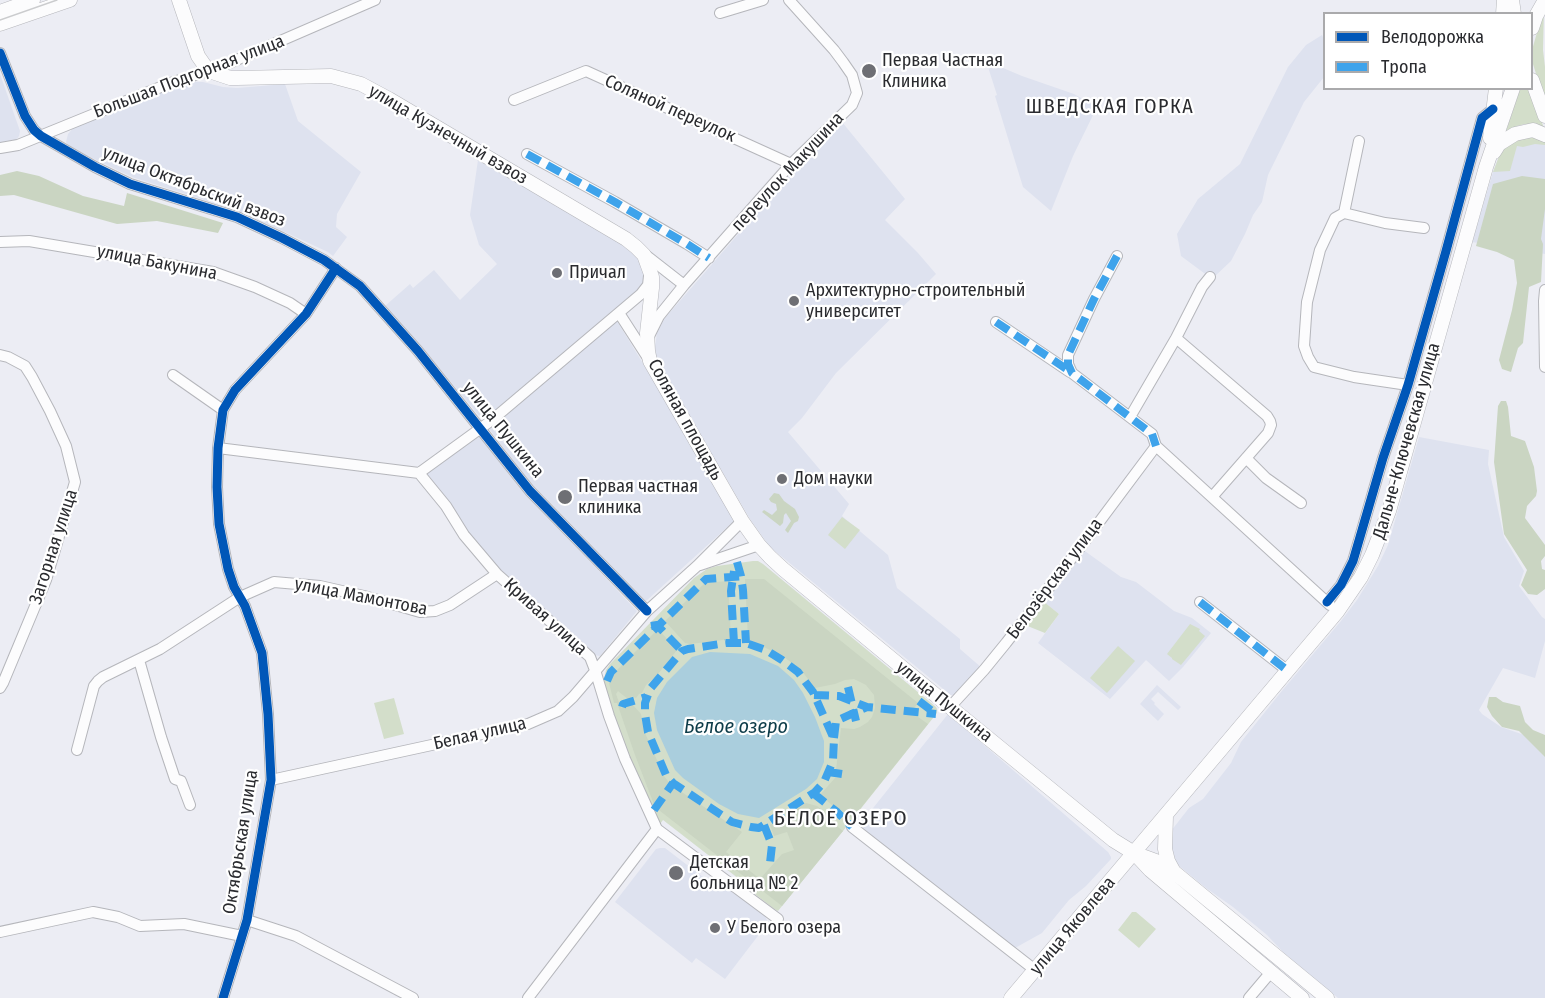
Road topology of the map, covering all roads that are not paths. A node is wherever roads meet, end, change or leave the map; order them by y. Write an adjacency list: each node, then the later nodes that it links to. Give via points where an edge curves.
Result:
1 (33, 0): 8 (main road)
2 (70, 0): 10 (main road)
3 (179, 0): 13 (main road, via 198,56)
4 (375, 0): 13 (street, Большая Подгорная улица)
5 (763, 0): 9 (street)
6 (789, 0): 25 (street, переулок Макушина, via 834,50 852,75 857,93 852,105)
7 (1545, 0): 11 (main road)
8 (0, 12)
9 (720, 14)
10 (0, 24)
11 (1533, 25)
12 (0, 53): 21 (street, via 25,116)
13 (209, 70): 21 (street, Большая Подгорная улица); 30 (main road, улица Кузнечный взвоз, via 230,78 331,76 361,84)
14 (1533, 83): 19 (main road)
15 (1496, 90): 18 (main road, Дальне-Ключевская улица)
16 (1512, 90): 26 (main road, Дальне-Ключевская улица)
17 (514, 100): 25 (street, Соляной переулок, via 586,71)
18 (1493, 109): 26 (main road, Дальне-Ключевская улица); 48 (street, via 1482,118)
19 (1545, 116)
20 (1545, 135): 26 (main road, via 1533,130 1506,138)
21 (41, 136): 23 (street, Большая Подгорная улица); 34 (street, улица Октябрьский взвоз, via 130,183 237,217)
22 (1359, 141): 27 (street)
23 (0, 148)
24 (527, 154): 32 (street)
25 (791, 164): 32 (street, переулок Макушина)
26 (1486, 167): 64 (main road, Дальне-Ключевская улица, via 1381,534 1361,577)
27 (1344, 213): 28 (street); 48 (street, via 1335,218 1320,250 1307,302 1305,351 1314,367)
28 (1424, 228)
29 (0, 242): 39 (street, улица Бакунина, via 29,240 213,272 290,303)
30 (636, 247): 33 (main road); 36 (street)
31 (1117, 256): 46 (street, via 1068,354)
32 (709, 258): 36 (street, переулок Макушина)
33 (650, 267): 38 (street, via 648,285); 42 (main road, Соляная площадь)
34 (336, 268): 39 (street, Октябрьская улица); 51 (street, улица Пушкина, via 360,286)
35 (1210, 277): 41 (street)
36 (684, 285): 42 (street, переулок Макушина, via 659,316)
37 (1545, 290): 45 (street)
38 (619, 313): 44 (street); 51 (street)
39 (306, 314): 49 (street, Октябрьская улица, via 235,390)
40 (996, 322): 46 (street)
41 (1176, 338): 50 (street); 54 (street, via 1270,421 1268,433)
42 (647, 342): 44 (main road, Соляная площадь)
43 (0, 355): 69 (street, Загорная улица, via 25,366 32,376 66,446 75,482 46,580)
44 (650, 361): 58 (main road, Соляная площадь)
45 (1545, 367)
46 (1072, 373): 50 (street)
47 (173, 375): 49 (street)
48 (1408, 385): 64 (street, via 1353,561)
49 (224, 410): 53 (street, Октябрьская улица)
50 (1130, 417): 52 (street, via 1152,434)
51 (481, 428): 55 (street); 65 (street, улица Пушкина, via 530,491)
52 (1156, 446): 56 (street); 70 (street, Белозёрская улица, via 984,670)
53 (218, 448): 55 (street); 62 (street, Октябрьская улица, via 219,524 228,569)
54 (1246, 458): 56 (street); 57 (street)
55 (419, 473): 61 (street, Кривая улица)
56 (1212, 497): 64 (street)
57 (1301, 503)
58 (742, 520): 59 (main road, улица Пушкина); 60 (street)
59 (759, 545): 60 (street); 70 (main road, улица Пушкина)
60 (697, 566): 65 (street)
61 (497, 574): 62 (street, улица Мамонтова, via 435,612 420,612 320,586 274,582); 67 (street, Кривая улица, via 590,657)
62 (240, 597): 66 (street, улица Мамонтова); 72 (street, Октябрьская улица, via 262,653)
63 (1200, 602): 68 (street)
64 (1332, 607): 68 (main road, Дальне-Ключевская улица)
65 (647, 612): 67 (street, Белая улица)
66 (140, 660): 71 (street, улица Мамонтова, via 103,677 94,686); 73 (street, via 164,747)
67 (596, 670): 72 (street, Белая улица, via 558,711 528,724); 76 (street, Кривая улица, via 625,759)
68 (1288, 671): 74 (main road, Дальне-Ключевская улица)
69 (0, 688)
70 (950, 707): 77 (main road, улица Пушкина)
71 (76, 750)
72 (271, 780): 80 (street, Октябрьская улица)
73 (190, 806)
74 (1166, 816): 77 (main road, Дальне-Ключевская улица); 78 (main road, via 1165,849)
75 (852, 827): 83 (street)
76 (657, 829): 79 (street, Кривая улица); 87 (street)
77 (1134, 853): 78 (main road, улица Пушкина); 83 (main road, улица Яковлева); 84 (main road, улица Пушкина)
78 (1174, 872): 91 (main road, улица Пушкина)
79 (778, 919)
80 (247, 920): 82 (street, Октябрьская улица); 86 (street, via 296,936)
81 (0, 932): 82 (street, via 93,912 140,926 184,924)
82 (242, 936): 85 (street, Октябрьская улица)
83 (1035, 970): 88 (main road, улица Яковлева)
84 (1271, 972): 89 (street); 90 (main road, улица Пушкина)
85 (223, 998)
86 (413, 998)
87 (528, 998)
88 (1011, 998)
89 (1249, 998)
90 (1302, 998)
91 (1327, 998)

